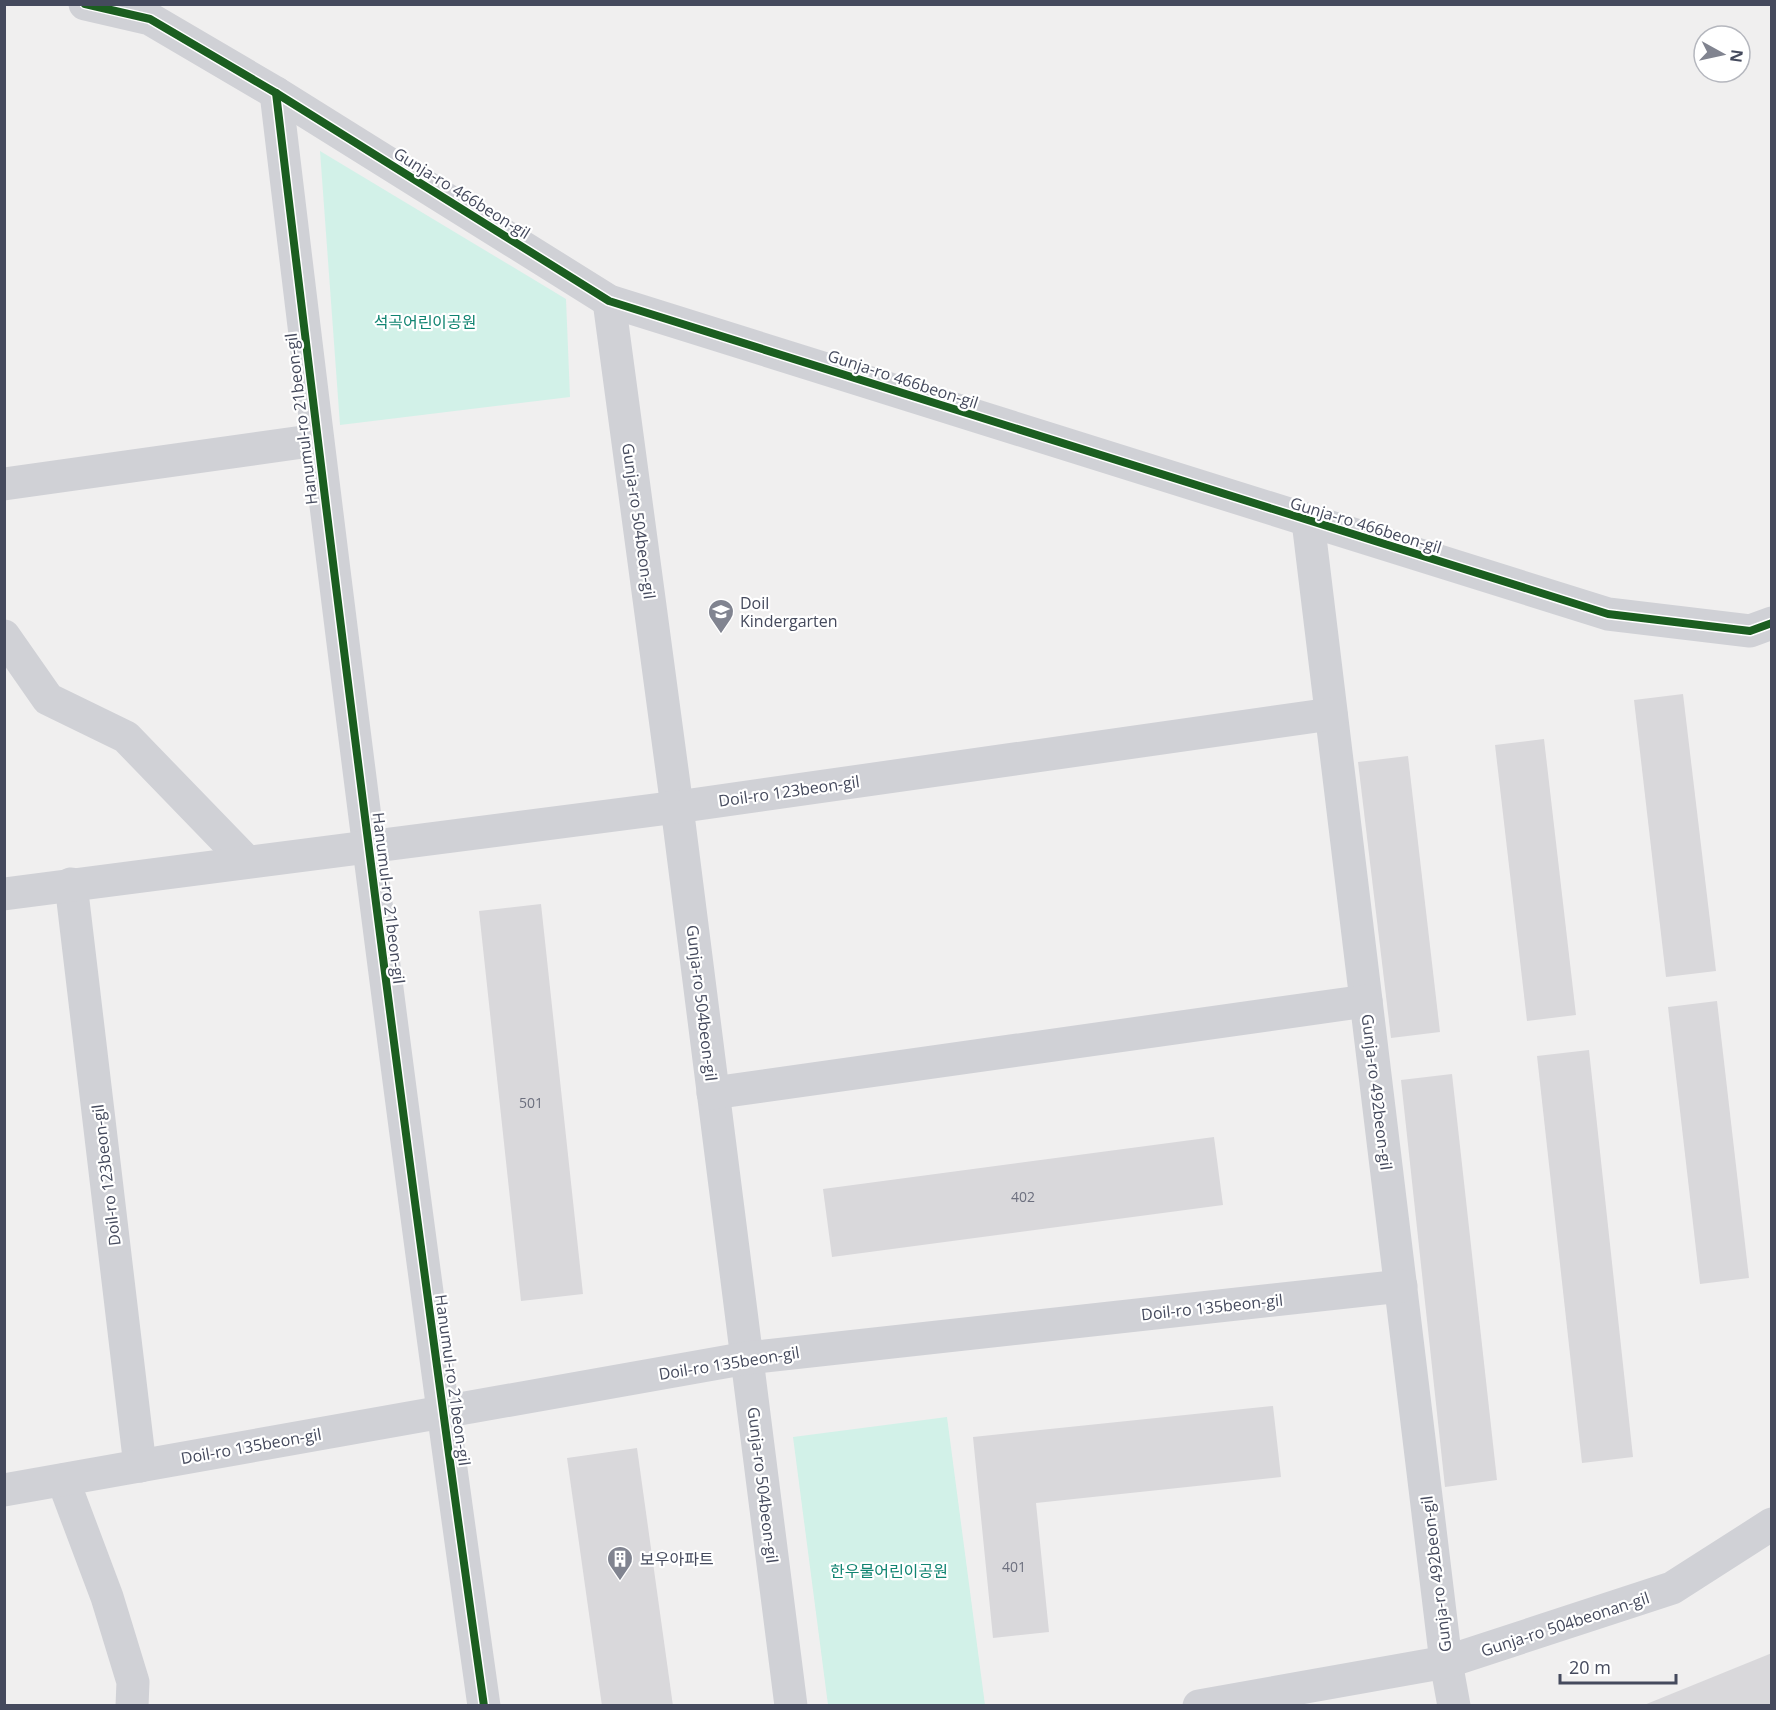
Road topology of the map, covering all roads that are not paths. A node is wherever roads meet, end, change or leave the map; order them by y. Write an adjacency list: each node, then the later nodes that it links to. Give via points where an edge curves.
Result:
1 (85, 4): 2 (street, Gunja-ro 466beon-gil, via 150,19)
2 (276, 93): 3 (street, Gunja-ro 466beon-gil); 4 (street, Hanumul-ro 21beon-gil)
3 (609, 301): 6 (street, Gunja-ro 466beon-gil); 10 (street, Gunja-ro 504beon-gil)
4 (317, 440): 5 (street); 11 (street, Hanumul-ro 21beon-gil)
5 (4, 484)
6 (1308, 521): 7 (street, Gunja-ro 466beon-gil, via 1608,614 1750,631); 9 (street, Gunja-ro 492beon-gil)
7 (1772, 623)
8 (4, 636): 12 (street, via 48,699 126,737)
9 (1331, 714): 10 (street, Doil-ro 123beon-gil); 15 (street, Gunja-ro 492beon-gil)
10 (677, 807): 11 (street, Doil-ro 123beon-gil); 16 (street, Gunja-ro 504beon-gil)
11 (369, 846): 12 (street, Doil-ro 123beon-gil); 19 (street, Hanumul-ro 21beon-gil)
12 (247, 862): 13 (street, Doil-ro 123beon-gil)
13 (71, 884): 14 (street, Doil-ro 123beon-gil); 20 (street, Doil-ro 123beon-gil)
14 (4, 894)
15 (1366, 1001): 16 (street); 17 (street, Gunja-ro 492beon-gil)
16 (713, 1093): 18 (street, Gunja-ro 504beon-gil)
17 (1401, 1286): 18 (street, Doil-ro 135beon-gil); 24 (street, Gunja-ro 492beon-gil)
18 (747, 1358): 19 (street, Doil-ro 135beon-gil); 27 (street, Gunja-ro 504beon-gil)
19 (443, 1413): 20 (street, Doil-ro 135beon-gil); 26 (street, Hanumul-ro 21beon-gil)
20 (140, 1466): 21 (street, Doil-ro 135beon-gil)
21 (63, 1480): 22 (street, Doil-ro 135beon-gil); 25 (street, via 114,1618 133,1682)
22 (4, 1490)
23 (1772, 1524): 24 (street, Gunja-ro 504beonan-gil, via 1672,1588)
24 (1446, 1662): 28 (street, Gunja-ro 504beonan-gil); 29 (street, Gunja-ro 492beon-gil)
25 (132, 1706)
26 (484, 1706)
27 (791, 1706)
28 (1199, 1706)
29 (1454, 1706)

